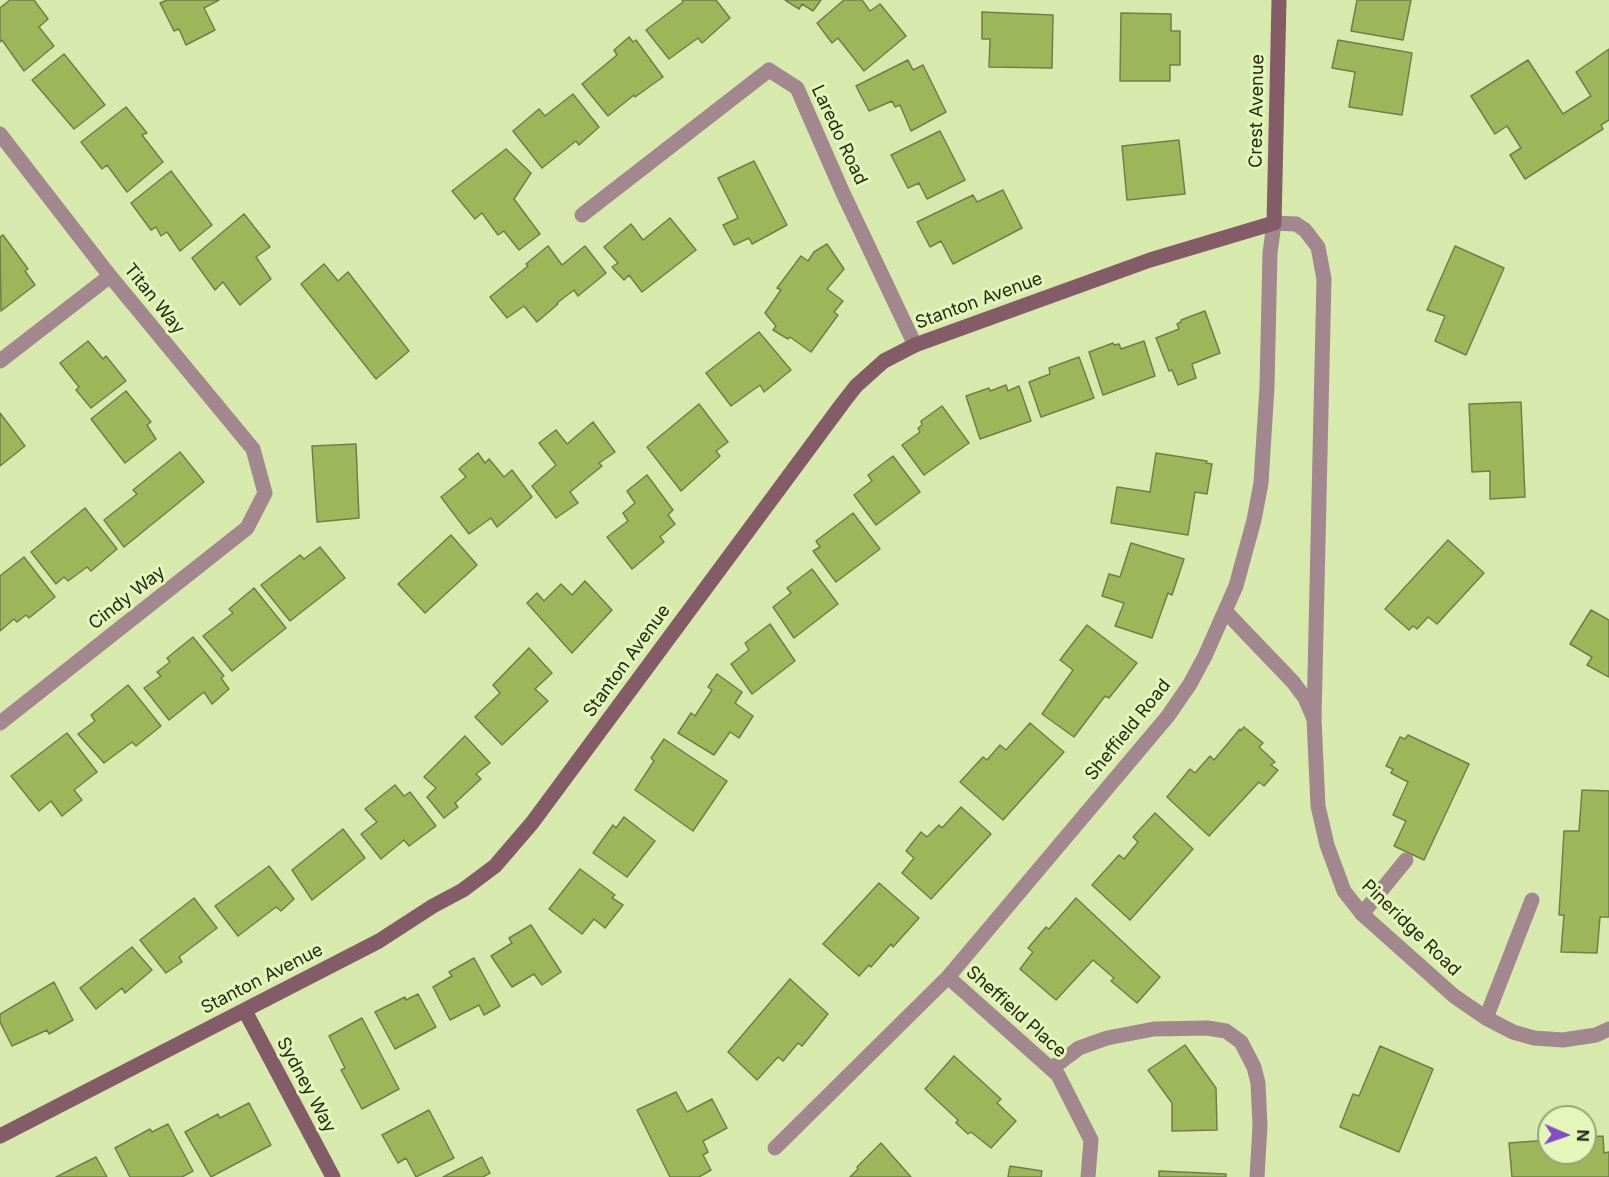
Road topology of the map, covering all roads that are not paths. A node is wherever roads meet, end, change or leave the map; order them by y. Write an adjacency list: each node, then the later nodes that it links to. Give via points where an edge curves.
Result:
1 (1279, 0): 4 (street, Crest Avenue)
2 (0, 134): 5 (street, Titan Way)
3 (582, 215): 6 (street, Laredo Road, via 769,70 797,88)
4 (1274, 223): 6 (street, Stanton Avenue, via 1150,260); 9 (street, Sheffield Road, via 1261,483 1245,555); 10 (street, via 1296,224 1305,230 1318,247 1324,279)
5 (110, 276): 7 (street); 8 (street, Titan Way, via 253,449)
6 (915, 345): 16 (street, Stanton Avenue, via 884,361 856,386 532,823 495,866 464,890 379,941)
7 (0, 360)
8 (265, 493): 11 (street, Cindy Way, via 247,528)
9 (1226, 612): 10 (street, Pineridge Road, via 1293,682); 15 (street, Sheffield Road, via 1190,684 1168,716)
10 (1314, 719): 14 (street, Pineridge Road, via 1318,806 1326,845 1344,891)
11 (0, 723)
12 (1406, 860): 14 (street)
13 (1532, 900): 17 (street)
14 (1362, 914): 17 (street, Pineridge Road, via 1426,974)
15 (948, 977): 19 (street, Sheffield Place); 21 (street, Sheffield Road)
16 (245, 1011): 20 (street, Stanton Avenue); 22 (street, Sydney Way)
17 (1486, 1018): 18 (street, Pineridge Road, via 1513,1032 1563,1041)
18 (1609, 1029)
19 (1051, 1069): 23 (street, Sheffield Place, via 1058,1075 1091,1140); 24 (street, via 1080,1048 1107,1038 1154,1029 1226,1031 1241,1042 1258,1083)
20 (0, 1136)
21 (775, 1149)
22 (333, 1177)
23 (1088, 1177)
24 (1257, 1177)

